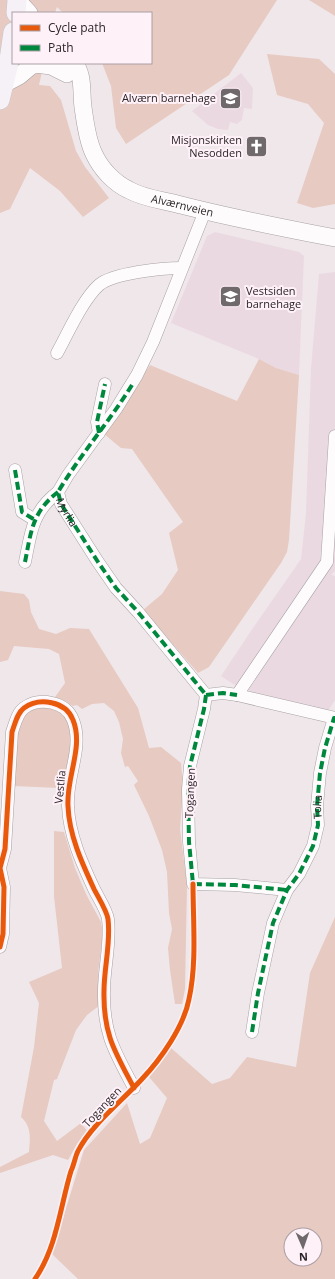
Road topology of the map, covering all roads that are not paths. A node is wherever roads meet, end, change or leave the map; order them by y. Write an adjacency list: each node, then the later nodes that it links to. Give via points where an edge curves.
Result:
1 (17, 0): 2 (main road); 3 (main road)
2 (16, 12)
3 (28, 12)
4 (12, 37): 6 (main road)
5 (66, 67): 6 (main road, Alværnveien, via 36,64); 7 (main road, Alværnveien, via 83,106 93,153 110,177 141,196)
6 (2, 92)
7 (205, 211): 8 (main road, Alværnveien); 9 (street, Myrlia)
8 (335, 238)
9 (182, 268): 10 (street, via 155,269 111,279 99,285 83,307); 12 (street, Myrlia, via 137,376)
10 (57, 353)
11 (105, 384): 12 (street, via 97,422)
12 (99, 433): 15 (street, Myrlia)
13 (335, 436): 19 (street, via 327,562)
14 (15, 470): 16 (street, via 22,512)
15 (58, 492): 16 (street, via 48,500); 18 (street, Myrlia, via 62,504 116,588)
16 (35, 520): 17 (street)
17 (25, 562)
18 (206, 695): 19 (street, Tolia); 22 (street, Togangen, via 190,766 188,789 188,842 193,884)
19 (237, 695): 20 (street, Tolia)
20 (334, 718): 22 (street, Tolia, via 320,773 318,825 313,846 299,874)
21 (0, 868): 23 (street, Vestlia, via 4,887 3,934); 25 (street, Vestlia, via 5,849 12,732 24,708 35,702 54,703 66,710 76,728 77,741 69,783 71,828 108,918 104,1016 113,1048)
22 (287, 890): 24 (street, Tolia, via 273,923)
23 (0, 947)
24 (252, 1032)
25 (134, 1088)

